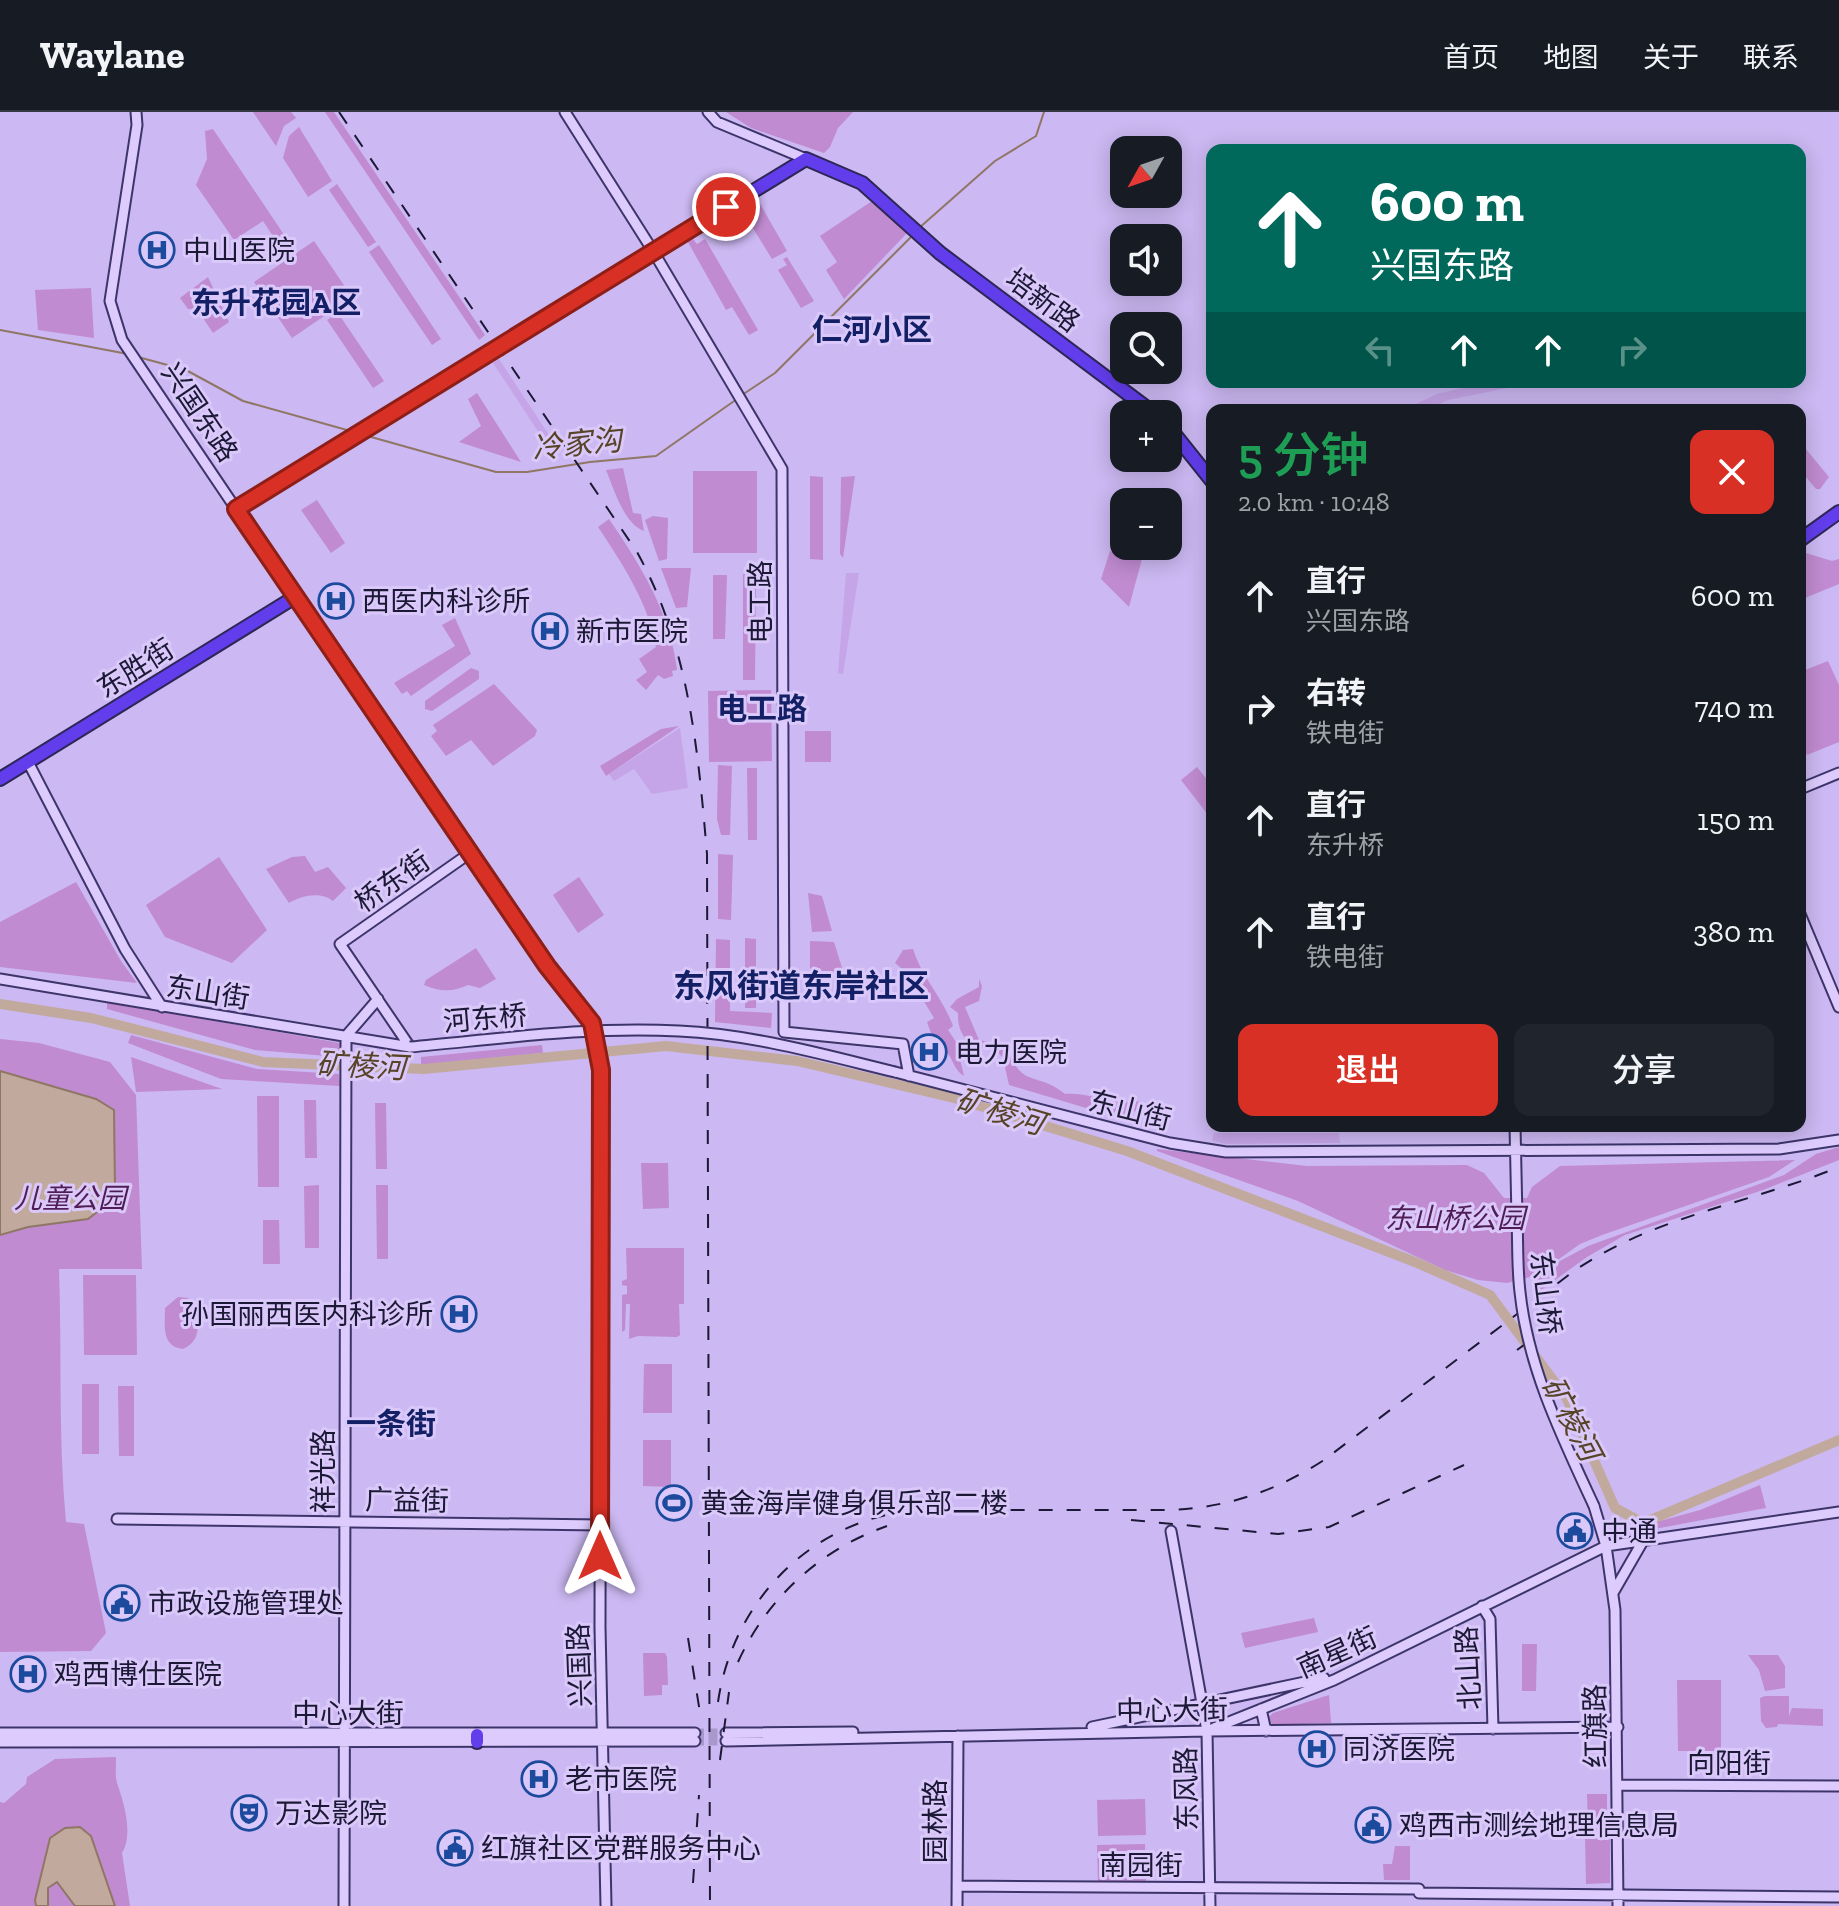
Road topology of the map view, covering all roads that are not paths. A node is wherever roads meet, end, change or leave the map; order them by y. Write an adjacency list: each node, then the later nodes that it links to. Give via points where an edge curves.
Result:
1 (136, 112): 9 (street, 兴国东路, via 110,301 122,340)
2 (565, 112): 5 (street, 电工路)
3 (708, 112): 4 (street, via 717,122)
4 (806, 159): 5 (highway); 6 (highway, 培新路, via 862,183 940,253)
5 (653, 251): 9 (highway, bridge); 27 (street, 电工路, via 782,469 784,1032 903,1044)
6 (1136, 400)
7 (1182, 444): 8 (highway)
8 (1206, 474)
9 (236, 509): 12 (highway, 兴国东路)
10 (1839, 512): 11 (highway)
11 (1806, 536)
12 (295, 597): 13 (highway, 东胜街); 17 (street, 兴国东路)
13 (28, 762): 15 (highway, 东胜街); 21 (street, via 125,949)
14 (1839, 773): 16 (street)
15 (0, 779)
16 (1806, 787)
17 (470, 853): 20 (street, 桥东街, via 340,944); 24 (street, 兴国东路, via 552,974 591,1021)
18 (1806, 928): 22 (street)
19 (0, 979): 21 (street, 东山街)
20 (378, 999): 23 (street); 25 (street)
21 (162, 1007): 23 (street, 东山街)
22 (1839, 1007)
23 (346, 1036): 25 (street, 东山街); 33 (street, 祥光路)
24 (595, 1038): 34 (street, 兴国路, via 601,1070)
25 (410, 1047): 26 (street, 河东桥, bridge, via 617,1030 681,1031 765,1043)
26 (895, 1072): 27 (street, 东山街)
27 (909, 1076): 30 (street, 东山街, via 1226,1152)
28 (1515, 1132): 30 (street)
29 (1839, 1140): 30 (street, 东山街, via 1779,1149)
30 (1514, 1151): 37 (street, 东山桥, bridge, via 1520,1292 1533,1358)
31 (1839, 1512): 36 (street)
32 (117, 1519): 33 (street, 广益街)
33 (345, 1522): 34 (street, 广益街); 53 (street, 祥光路)
34 (600, 1525): 54 (street, 兴国路)
35 (1171, 1531): 41 (street, 东风路)
36 (1643, 1541): 37 (street); 38 (street)
37 (1606, 1546): 38 (street, 红旗路); 39 (street, 南星街)
38 (1613, 1593): 46 (street, 红旗路)
39 (1482, 1606): 40 (street, 南星街); 47 (street, 北山路, via 1490,1619)
40 (1347, 1673): 41 (street, 中心大街); 42 (street, 南星街)
41 (1203, 1705): 43 (street, 中心大街); 44 (street, 东风路)
42 (1261, 1709): 45 (street, 南星街); 49 (street)
43 (1181, 1710): 44 (street); 51 (street, 中心大街, via 1101,1727 726,1737)
44 (1205, 1718): 45 (street); 48 (street, 东风路)
45 (1223, 1725): 48 (street, 南星街); 49 (street)
46 (1618, 1727): 47 (street, 中心大街); 56 (street, 红旗路)
47 (1493, 1729): 49 (street, 中心大街)
48 (1207, 1731): 49 (street, 中心大街); 51 (street, 中心大街); 59 (street, 东风路)
49 (1262, 1731)
50 (0, 1733): 53 (street, 中心大街)
51 (958, 1736): 58 (street, 园林路)
52 (695, 1737): 54 (street, 中心大街)
53 (344, 1739): 54 (street, 中心大街); 55 (street, 中心大街); 62 (street, 祥光路)
54 (604, 1739): 63 (street, 兴国路)
55 (0, 1742)
56 (1618, 1785): 57 (street, 向阳街); 60 (street, 红旗路)
57 (1839, 1786)
58 (957, 1886): 59 (street, 南园街); 64 (street, 园林路)
59 (1210, 1888): 60 (street, 南园街); 65 (street, 东风路)
60 (1618, 1893): 61 (street); 66 (street, 红旗路)
61 (1839, 1897)
62 (344, 1906)
63 (606, 1906)
64 (957, 1906)
65 (1210, 1906)
66 (1618, 1906)

